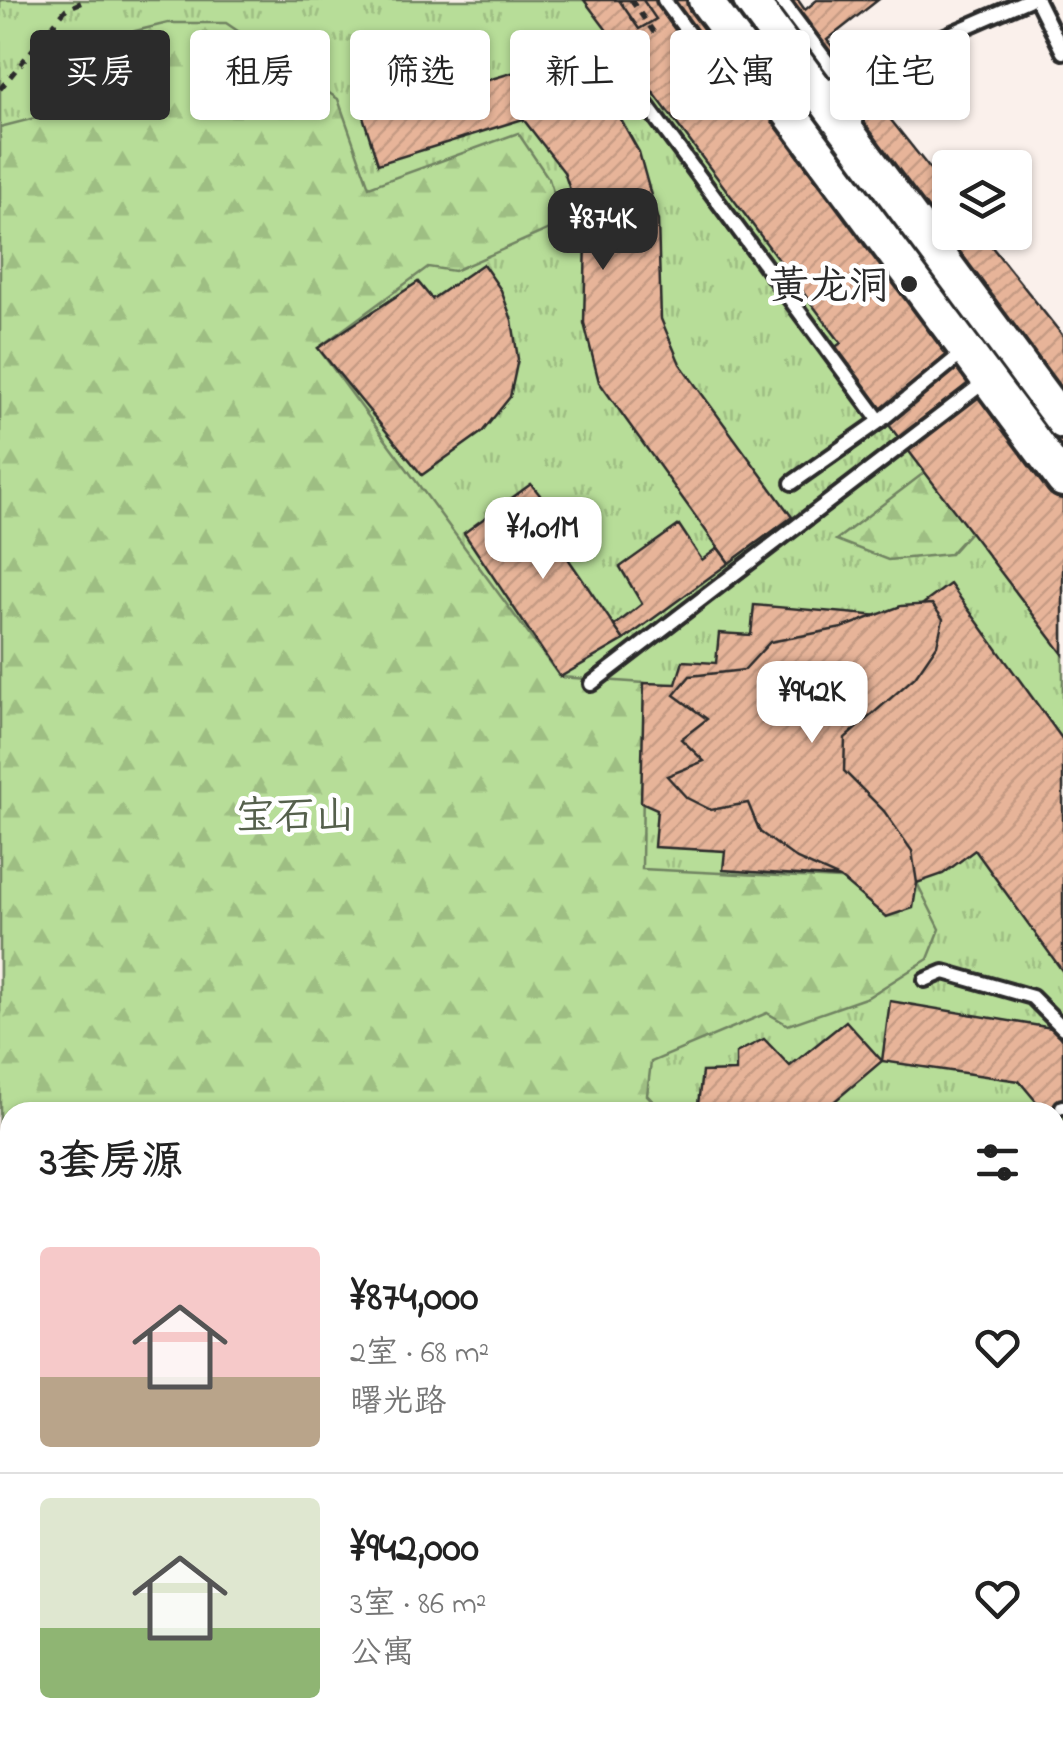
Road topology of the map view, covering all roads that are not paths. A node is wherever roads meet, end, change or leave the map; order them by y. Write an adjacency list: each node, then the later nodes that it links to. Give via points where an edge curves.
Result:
1 (664, 0): 7 (lane)
2 (704, 0): 8 (main road)
3 (750, 0): 11 (main road)
4 (781, 0): 11 (lane)
5 (1028, 0): 9 (lane)
6 (1037, 0): 10 (lane)
7 (686, 30)
8 (727, 30)
9 (959, 30)
10 (1063, 52)
11 (830, 86)
12 (650, 110): 17 (lane)
13 (795, 120): 15 (main road)
14 (846, 120): 18 (main road)
15 (967, 350): 16 (main road); 17 (lane)
16 (990, 378): 19 (main road); 21 (lane)
17 (880, 421): 20 (lane)
18 (1063, 422)
19 (1063, 480)
20 (792, 483)
21 (591, 684)
22 (925, 980): 23 (lane, via 944,972 1032,997)
23 (1063, 1028)

